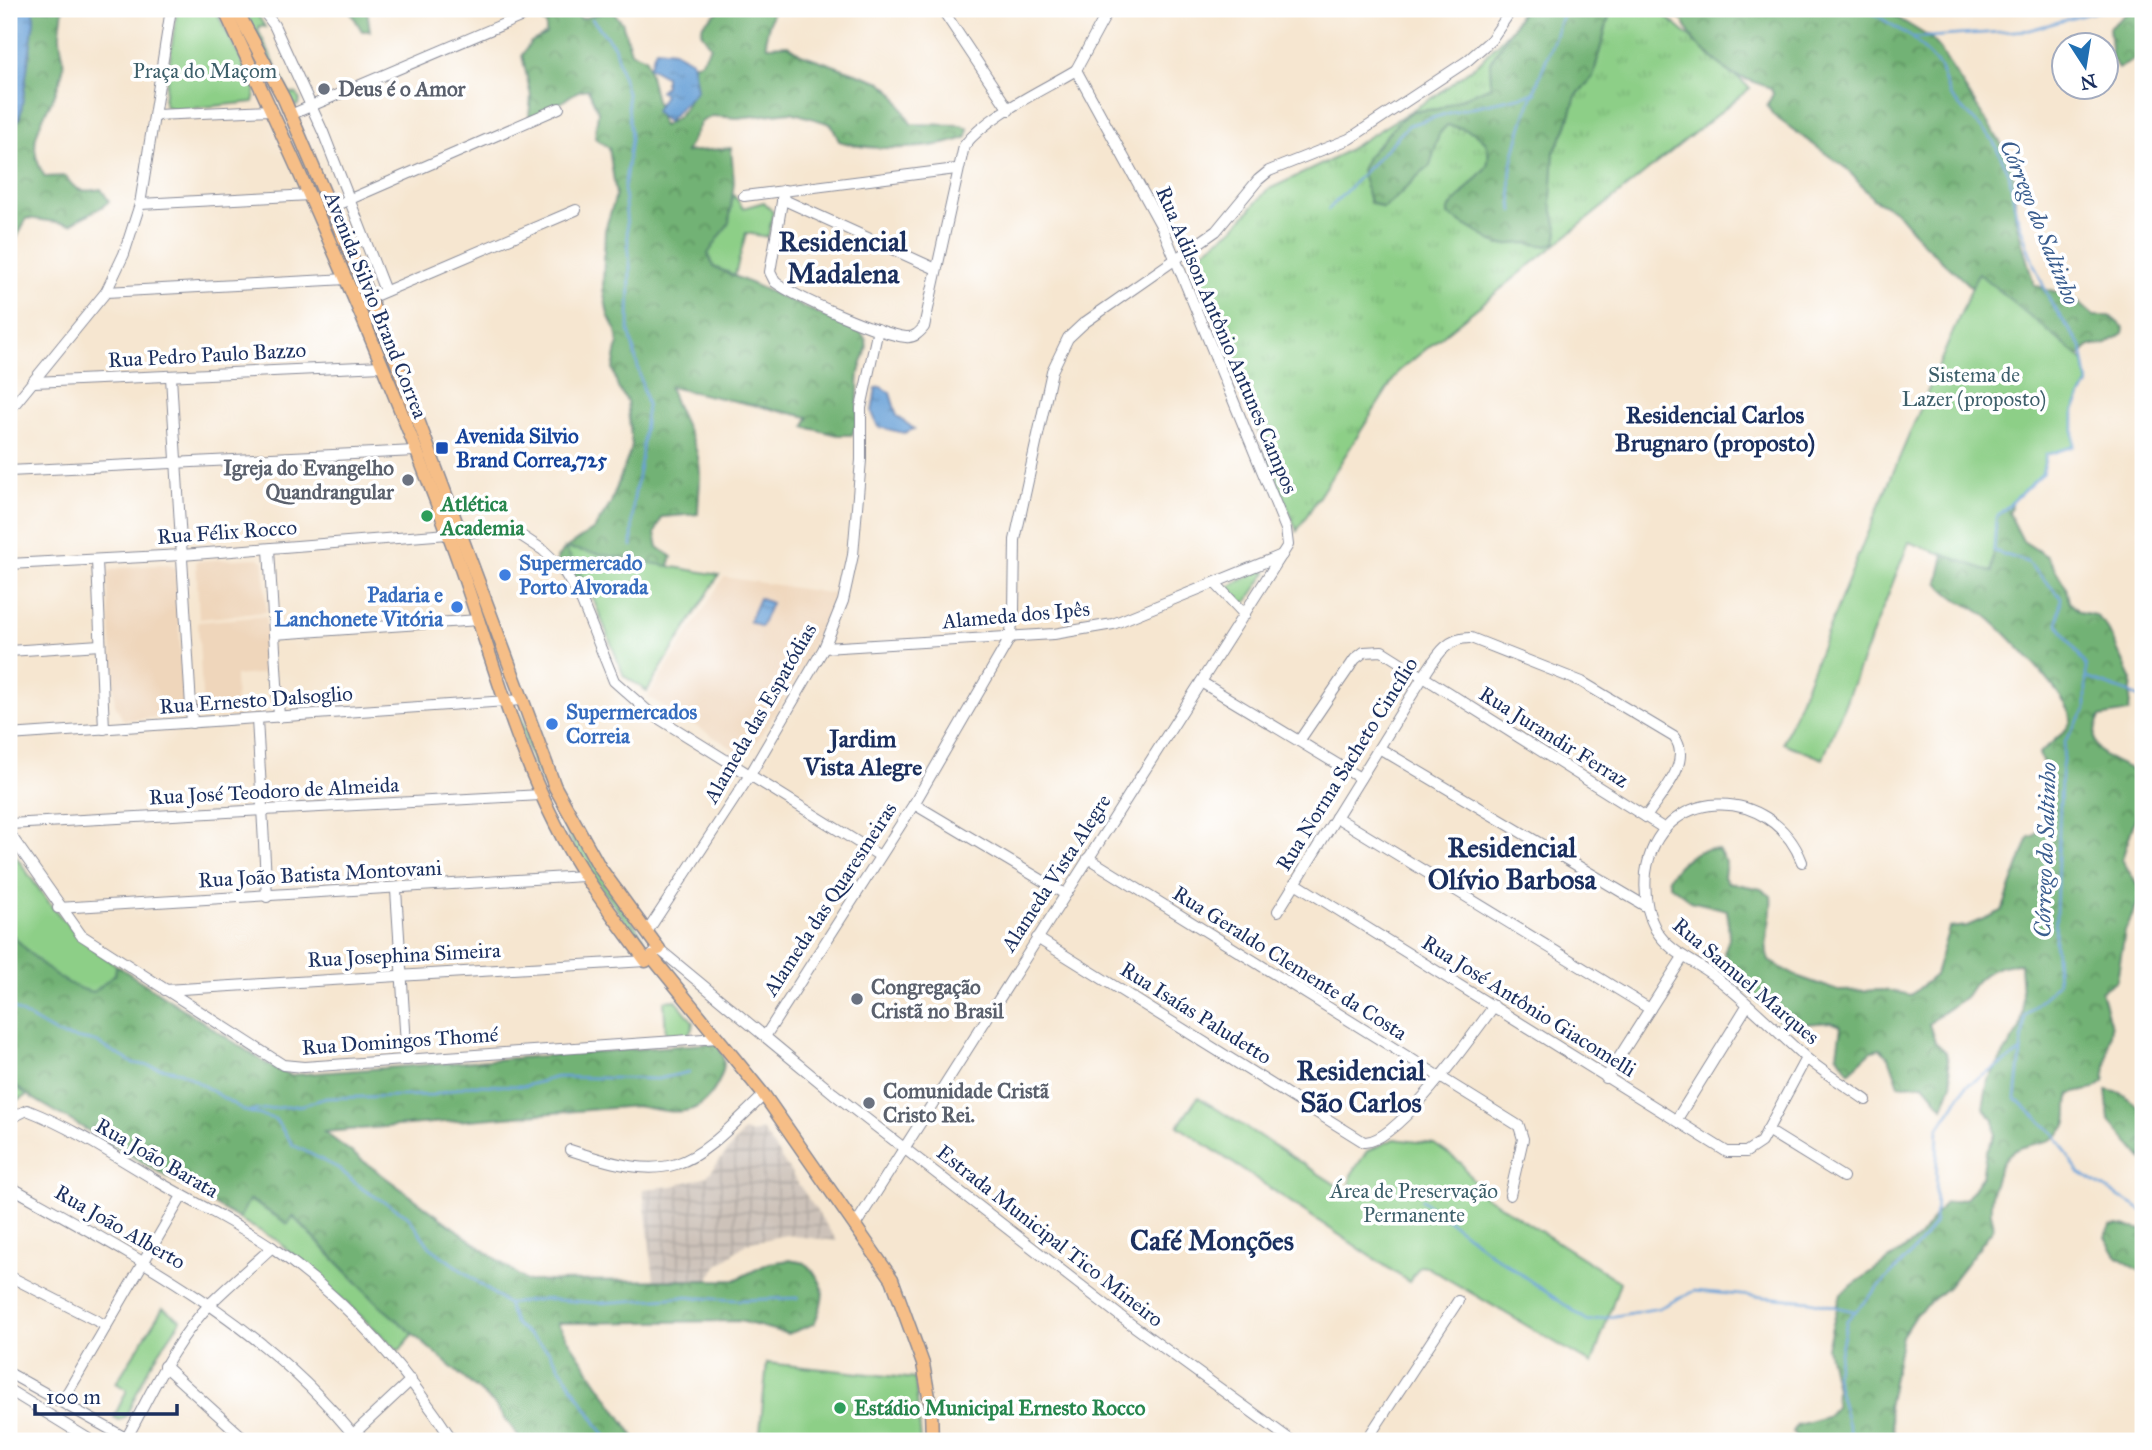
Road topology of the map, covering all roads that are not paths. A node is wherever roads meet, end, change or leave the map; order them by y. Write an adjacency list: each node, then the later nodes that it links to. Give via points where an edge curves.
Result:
1 (172, 9): 14 (street)
2 (224, 9): 12 (main road, Avenida Silvio Brand Correa)
3 (236, 9): 15 (main road, Avenida Silvio Brand Correa)
4 (262, 9): 10 (street)
5 (539, 9): 10 (street)
6 (942, 9): 13 (street)
7 (1110, 9): 9 (street)
8 (1512, 9): 24 (street, via 1491,40 1467,61 1381,121 1349,139 1269,170 1216,231)
9 (1076, 70): 13 (street); 24 (street, Rua Adilson Antônio Antunes Campos)
10 (312, 108): 15 (street); 20 (street)
11 (559, 108): 20 (street)
12 (271, 110): 14 (street); 18 (main road, Avenida Silvio Brand Correa)
13 (1009, 110): 16 (street, via 970,139)
14 (156, 115): 21 (street)
15 (290, 115): 22 (main road, Avenida Silvio Brand Correa)
16 (957, 169): 17 (street); 25 (street)
17 (783, 194): 19 (street); 25 (street); 30 (street, via 770,272 782,287)
18 (310, 195): 21 (street); 26 (main road, Avenida Silvio Brand Correa)
19 (744, 196)
20 (350, 200): 22 (street); 27 (street)
21 (140, 204): 28 (street)
22 (331, 208): 29 (main road, Avenida Silvio Brand Correa)
23 (576, 210): 27 (street)
24 (1177, 259): 40 (street, Rua Adilson Antônio Antunes Campos, via 1286,529 1288,545); 48 (street, via 1084,323 1059,355 1015,540)
25 (936, 269): 30 (street, via 924,327 908,338)
26 (347, 279): 28 (street); 31 (main road, Avenida Silvio Brand Correa)
27 (385, 291): 29 (street)
28 (106, 292): 33 (street)
29 (370, 298): 38 (main road, Avenida Silvio Brand Correa)
30 (878, 329): 50 (street, Alameda das Espatódias, via 861,408 851,567 844,601)
31 (382, 366): 32 (street, Rua Pedro Paulo Bazzo); 35 (main road, Avenida Silvio Brand Correa)
32 (171, 377): 33 (street, Rua Pedro Paulo Bazzo); 36 (street)
33 (34, 382): 34 (street)
34 (9, 411)
35 (415, 451): 36 (street); 38 (main road, Avenida Silvio Brand Correa)
36 (176, 464): 37 (street); 41 (street)
37 (9, 471)
38 (455, 532): 39 (street, Rua Félix Rocco); 46 (main road, Avenida Silvio Brand Correa); 54 (main road, Avenida Silvio Brand Correa); 63 (street, Rua Félix Rocco, via 511,529 543,550 572,582 607,669 622,692)
39 (269, 549): 41 (street, Rua Félix Rocco); 47 (street)
40 (1283, 554): 44 (street, Alameda dos Ipês); 45 (street, Alameda Vista Alegre)
41 (182, 555): 42 (street, Rua Félix Rocco); 58 (street)
42 (97, 560): 43 (street, Rua Félix Rocco); 49 (street)
43 (9, 564)
44 (1215, 583): 45 (street); 48 (street, Alameda dos Ipês, via 1113,624)
45 (1245, 615): 53 (street, Alameda Vista Alegre)
46 (479, 620): 47 (street); 55 (main road, Avenida Silvio Brand Correa)
47 (274, 634): 56 (street)
48 (1010, 638): 50 (street, Alameda dos Ipês); 66 (street, Alameda das Quaresmeiras)
49 (100, 645): 51 (street); 59 (street)
50 (824, 648): 63 (street, Alameda das Espatódias)
51 (9, 651)
52 (1423, 677): 61 (street, Rua Jurandir Ferraz, via 1382,651 1364,652); 62 (street, Rua Norma Sacheto Cincílio); 69 (street, Rua Jurandir Ferraz); 69 (street, Rua Norma Sacheto Cincílio, via 1445,645 1471,638 1582,682 1674,737 1680,750 1679,765)
53 (1201, 682): 61 (street); 74 (street, Alameda Vista Alegre)
54 (522, 700): 55 (street); 84 (main road, Avenida Silvio Brand Correa, via 567,812 620,898)
55 (506, 702): 56 (street, Rua Ernesto Dalsoglio); 65 (main road, Avenida Silvio Brand Correa)
56 (279, 717): 57 (street, Rua Ernesto Dalsoglio)
57 (257, 719): 58 (street, Rua Ernesto Dalsoglio); 67 (street)
58 (192, 723): 59 (street, Rua Ernesto Dalsoglio)
59 (104, 729): 60 (street, Rua Ernesto Dalsoglio)
60 (9, 735)
61 (1299, 741): 64 (street)
62 (1379, 748): 64 (street, Rua Norma Sacheto Cincílio); 81 (street)
63 (750, 775): 73 (street, Rua Félix Rocco); 84 (street, Alameda das Espatódias)
64 (1360, 778): 68 (street, Rua Norma Sacheto Cincílio)
65 (541, 795): 67 (street, Rua José Teodoro de Almeida); 76 (main road, Avenida Silvio Brand Correa)
66 (914, 804): 73 (street, Alameda das Quaresmeiras); 79 (street)
67 (264, 812): 70 (street, Rua José Teodoro de Almeida); 80 (street)
68 (1336, 817): 77 (street, Rua Norma Sacheto Cincílio); 92 (street)
69 (1646, 817): 71 (street, Rua Jurandir Ferraz)
70 (9, 824)
71 (1665, 829): 75 (street, Rua Samuel Marques, via 1699,808 1742,806 1779,826); 81 (street, Rua Samuel Marques, via 1648,862)
72 (9, 834): 82 (street, Rua Domingos Thomé)
73 (880, 856): 93 (street, Alameda das Quaresmeiras)
74 (1088, 858): 79 (street, Alameda Vista Alegre); 98 (street, Rua Geraldo Clemente da Costa)
75 (1802, 862)
76 (584, 876): 78 (street, Rua João Batista Montovani); 86 (main road, Avenida Silvio Brand Correa)
77 (1295, 883): 83 (street, Rua Norma Sacheto Cincílio); 90 (street, Rua José Antônio Giacomelli)
78 (396, 890): 80 (street, Rua João Batista Montovani); 88 (street)
79 (1065, 894): 85 (street, Alameda Vista Alegre)
80 (267, 897): 82 (street, Rua João Batista Montovani)
81 (1647, 907): 87 (street, Rua Samuel Marques, via 1661,937)
82 (58, 908): 89 (street, Rua Domingos Thomé, via 81,935)
83 (1278, 911)
84 (647, 932): 86 (main road, Avenida Silvio Brand Correa)
85 (1037, 938): 98 (street, Rua Isaías Paludetto, via 1358,1140 1381,1139); 104 (street, Alameda Vista Alegre)
86 (652, 956): 88 (street, Rua Josephina Simeira); 93 (street, Estrada Municipal Tico Mineiro); 94 (main road)
87 (1683, 957): 91 (street, Rua Samuel Marques, via 1713,975); 92 (street)
88 (401, 974): 89 (street, Rua Josephina Simeira); 96 (street)
89 (165, 990): 96 (street, Rua Domingos Thomé, via 283,1065)
90 (1494, 1006): 97 (street, Rua José Antônio Giacomelli); 98 (street)
91 (1747, 1006): 95 (street, Rua Samuel Marques); 102 (street)
92 (1650, 1009): 97 (street)
93 (766, 1035): 104 (street, Estrada Municipal Tico Mineiro)
94 (718, 1038): 96 (street, Rua Domingos Thomé); 99 (main road)
95 (1806, 1058): 100 (street, Rua Samuel Marques); 103 (street)
96 (407, 1060)
97 (1606, 1078): 102 (street, Rua José Antônio Giacomelli)
98 (1440, 1080): 108 (street, Rua Geraldo Clemente da Costa, via 1522,1131)
99 (764, 1095): 105 (street, via 719,1138 681,1164 636,1167); 110 (main road)
100 (1866, 1100)
101 (9, 1119): 109 (street, Rua João Barata, via 27,1110 43,1116)
102 (1677, 1119): 103 (street, Rua José Antônio Giacomelli, via 1727,1152 1746,1152 1761,1142)
103 (1768, 1130): 106 (street)
104 (906, 1149): 110 (street, Alameda Vista Alegre); 128 (street, Estrada Municipal Tico Mineiro, via 1166,1351)
105 (570, 1150)
106 (1843, 1177)
107 (9, 1186): 112 (street, Rua João Alberto)
108 (1510, 1195)
109 (182, 1196): 111 (street, Rua João Barata); 112 (street)
110 (856, 1224): 127 (main road, via 892,1279 915,1336 928,1391)
111 (272, 1247): 115 (street); 119 (street, Rua João Barata, via 358,1319)
112 (144, 1261): 115 (street, Rua João Alberto); 116 (street)
113 (9, 1276): 116 (street)
114 (1458, 1301): 129 (street)
115 (210, 1304): 117 (street); 122 (street, Rua João Alberto, via 277,1356)
116 (105, 1325): 121 (street)
117 (164, 1366): 123 (street); 125 (street)
118 (9, 1373): 121 (street)
119 (411, 1380): 122 (street); 126 (street, Rua João Barata)
120 (9, 1390): 124 (street)
121 (62, 1402): 123 (street)
122 (352, 1439)
123 (128, 1440)
124 (92, 1441)
125 (247, 1441)
126 (453, 1441)
127 (932, 1441)
128 (1292, 1441)
129 (1366, 1441)

